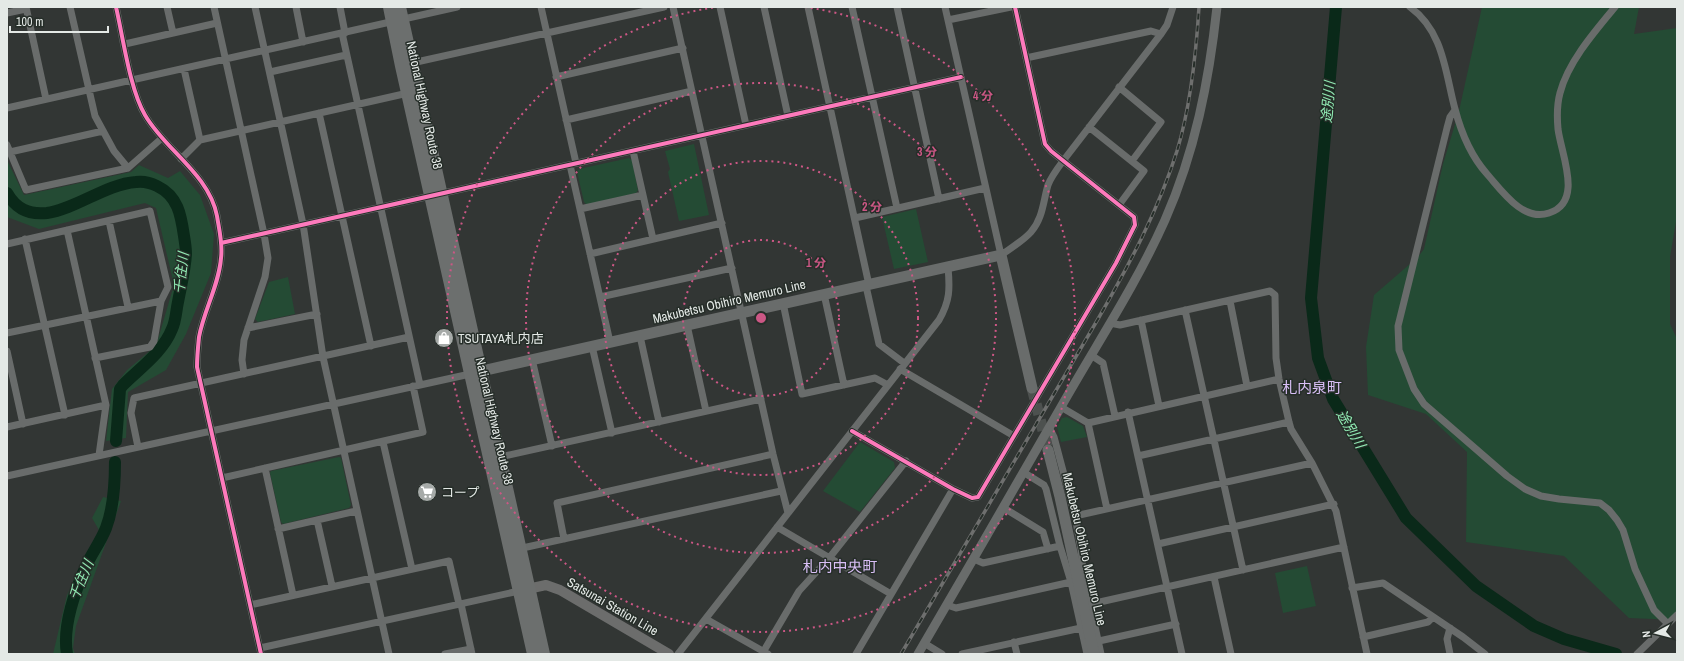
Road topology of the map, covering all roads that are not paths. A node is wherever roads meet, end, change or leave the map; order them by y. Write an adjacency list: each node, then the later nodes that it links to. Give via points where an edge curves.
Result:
1 (70, 7): 50 (street)
2 (116, 7): 36 (street)
3 (167, 7): 31 (street)
4 (214, 7): 30 (street)
5 (255, 7): 38 (street)
6 (296, 7): 35 (street)
7 (340, 7): 32 (street)
8 (389, 7): 28 (highway, National Highway Route 38)
9 (400, 7): 28 (highway, National Highway Route 38)
10 (541, 7): 33 (street)
11 (664, 7): 33 (street)
12 (673, 7): 37 (street)
13 (720, 7): 63 (street)
14 (764, 7): 60 (street)
15 (808, 7): 56 (street)
16 (852, 7): 53 (street)
17 (897, 7): 49 (street)
18 (945, 7): 29 (street)
19 (1011, 7): 29 (street)
20 (1014, 7): 40 (street)
21 (1173, 7): 34 (street)
22 (1217, 7): 112 (street, via 1206,88 1195,136 1180,183 1147,257)
23 (1615, 7): 58 (street, via 1570,69 1560,93 1558,129 1569,186 1561,206 1553,212 1536,215 1525,211 1510,200 1482,169 1466,141)
24 (26, 8): 27 (street); 54 (street)
25 (453, 8): 28 (street)
26 (1414, 8): 58 (street, via 1431,27 1437,40)
27 (7, 13)
28 (397, 20): 32 (street); 42 (highway, National Highway Route 38); 52 (highway, National Highway Route 38)
29 (948, 20): 46 (street)
30 (217, 23): 31 (street); 41 (street)
31 (173, 33): 36 (street)
32 (344, 33): 35 (street); 39 (street)
33 (547, 33): 42 (street); 45 (street)
34 (1161, 34): 40 (street, via 1151,31); 48 (street)
35 (303, 42): 38 (street)
36 (125, 44): 47 (street)
37 (683, 48): 45 (street); 51 (street)
38 (265, 51): 41 (street); 44 (street)
39 (346, 55): 44 (street); 55 (street)
40 (1026, 58): 73 (street, via 1045,144)
41 (226, 59): 43 (street); 65 (street)
42 (412, 63): 78 (highway, National Highway Route 38)
43 (184, 69): 47 (street); 69 (street)
44 (270, 72): 62 (street)
45 (556, 77): 61 (street)
46 (961, 77): 49 (street); 77 (street)
47 (132, 81): 50 (street); 68 (street, via 144,113)
48 (1119, 87): 64 (street); 74 (street, via 1161,122)
49 (915, 88): 53 (street); 80 (street)
50 (89, 90): 54 (street); 66 (street, via 95,116)
51 (692, 92): 61 (street); 67 (street)
52 (408, 93): 55 (street); 78 (highway, National Highway Route 38)
53 (872, 98): 56 (street); 83 (street)
54 (46, 99): 57 (street)
55 (358, 105): 59 (street); 82 (street)
56 (830, 107): 60 (street); 86 (street)
57 (7, 108)
58 (1455, 110): 215 (street, via 1447,128 1398,326 1399,350 1414,389 1424,404 1525,489 1541,496 1600,503 1609,510 1623,530 1635,569 1654,610)
59 (319, 113): 62 (street); 85 (street)
60 (788, 116): 63 (street)
61 (566, 120): 75 (street)
62 (280, 121): 65 (street); 88 (street)
63 (746, 125): 67 (street)
64 (1089, 127): 73 (street); 74 (street)
65 (242, 130): 69 (street); 91 (street)
66 (102, 131): 70 (street); 76 (street)
67 (702, 135): 71 (street); 89 (street)
68 (162, 138): 72 (street); 76 (street)
69 (200, 140): 72 (street)
70 (8, 149): 76 (street, via 26,190)
71 (633, 151): 75 (street); 79 (street)
72 (181, 159): 94 (street, via 194,172 211,201 216,213)
73 (1062, 161): 81 (street); 97 (street, via 1048,185 1042,214 1031,232)
74 (1132, 161): 81 (street, via 1144,171)
75 (573, 164): 78 (street); 84 (street)
76 (128, 168)
77 (985, 188): 80 (street); 97 (street)
78 (436, 195): 82 (street); 128 (highway, National Highway Route 38)
79 (643, 195): 84 (street); 93 (street)
80 (939, 199): 83 (street)
81 (1119, 205): 157 (street, via 1134,217 1135,224 1116,263)
82 (382, 207): 85 (street); 118 (street)
83 (898, 208): 86 (street)
84 (580, 209): 96 (street)
85 (342, 215): 88 (street); 120 (street)
86 (855, 218): 100 (street)
87 (109, 221): 90 (street); 103 (street, via 150,211 168,287); 106 (street)
88 (303, 224): 91 (street); 109 (street)
89 (722, 224): 93 (street); 99 (street)
90 (66, 230): 92 (street); 110 (street)
91 (264, 234): 94 (street); 115 (street, via 268,258 265,277)
92 (25, 239): 95 (street); 113 (street)
93 (653, 239): 96 (street)
94 (221, 243): 131 (street, via 222,257 216,283 199,335 197,363)
95 (7, 244)
96 (590, 254): 102 (street)
97 (1000, 255): 98 (main road, Makubetsu Obihiro Memuro Line); 137 (main road)
98 (948, 267): 100 (main road, Makubetsu Obihiro Memuro Line); 127 (street, via 950,287 945,310)
99 (732, 268): 102 (street); 108 (street)
100 (868, 285): 101 (main road, Makubetsu Obihiro Memuro Line); 127 (street, via 879,344)
101 (824, 294): 105 (main road, Makubetsu Obihiro Memuro Line); 133 (street)
102 (600, 297): 119 (street)
103 (162, 301): 106 (street); 125 (street, via 154,341 150,347)
104 (1230, 301): 107 (street); 130 (street, via 1270,291 1275,295); 136 (street)
105 (782, 303): 108 (main road, Makubetsu Obihiro Memuro Line); 133 (street, via 802,394)
106 (128, 307): 110 (street)
107 (1185, 310): 111 (street); 138 (street)
108 (742, 313): 114 (main road, Makubetsu Obihiro Memuro Line); 139 (street)
109 (317, 314): 115 (street); 124 (street)
110 (86, 316): 113 (street); 125 (street)
111 (1141, 320): 112 (street, via 1120,325); 142 (street)
112 (1110, 323): 123 (street)
113 (45, 325): 116 (street); 146 (street)
114 (687, 325): 117 (main road, Makubetsu Obihiro Memuro Line); 144 (street)
115 (248, 328): 129 (street, via 244,340)
116 (7, 334)
117 (640, 336): 119 (main road, Makubetsu Obihiro Memuro Line); 148 (street)
118 (410, 337): 120 (street); 132 (street)
119 (610, 342): 121 (main road, Makubetsu Obihiro Memuro Line)
120 (371, 346): 124 (street)
121 (592, 346): 126 (main road, Makubetsu Obihiro Memuro Line); 156 (street)
122 (7, 351): 151 (street)
123 (1091, 355): 143 (street); 147 (street, via 1103,362)
124 (323, 357): 129 (street); 140 (street)
125 (95, 358): 141 (street)
126 (532, 359): 128 (main road, Makubetsu Obihiro Memuro Line); 160 (street)
127 (902, 366): 134 (street); 157 (street)
128 (476, 372): 132 (street); 167 (highway, National Highway Route 38); 193 (highway, National Highway Route 38)
129 (244, 374): 131 (street)
130 (1279, 379): 136 (street); 149 (street)
131 (200, 383): 154 (street); 161 (street, via 134,398 131,413)
132 (420, 385): 135 (street)
133 (844, 385): 134 (street, via 875,378)
134 (888, 385): 155 (street)
135 (413, 386): 140 (street); 159 (street, via 423,432)
136 (1247, 386): 138 (street)
137 (1032, 388)
138 (1204, 396): 142 (street); 158 (street)
139 (760, 399): 144 (street); 164 (street)
140 (333, 404): 154 (street); 163 (street)
141 (106, 406): 146 (street); 165 (street)
142 (1159, 406): 145 (street)
143 (1061, 407): 150 (street); 153 (street)
144 (706, 411): 148 (street)
145 (1128, 412): 147 (street); 166 (street)
146 (66, 415): 151 (street)
147 (1115, 416): 150 (street)
148 (659, 422): 156 (street)
149 (1289, 422): 158 (street); 169 (street)
150 (1088, 423): 180 (street)
151 (23, 424): 152 (street)
152 (7, 428)
153 (1049, 428): 171 (street); 183 (street, via 1054,437)
154 (212, 431): 161 (street); 173 (street)
155 (852, 431): 168 (street); 182 (street)
156 (612, 432): 160 (street)
157 (1014, 436): 175 (street, via 978,497 972,498)
158 (1214, 440): 166 (street); 174 (street)
159 (383, 442): 163 (street); 196 (street)
160 (552, 446): 167 (street)
161 (138, 447): 165 (street)
162 (1048, 450): 238 (main road, Makubetsu Obihiro Memuro Line)
163 (344, 451): 170 (street); 181 (street)
164 (773, 454): 176 (street); 188 (street, via 557,503)
165 (99, 456): 172 (street)
166 (1138, 456): 177 (street)
167 (500, 457): 193 (highway, National Highway Route 38)
168 (906, 461): 175 (street); 194 (street)
169 (1312, 463): 174 (street); 178 (street)
170 (265, 468): 173 (street); 187 (street)
171 (1023, 472): 179 (street); 190 (street, via 1046,488)
172 (7, 476)
173 (222, 478): 209 (street)
174 (1223, 483): 177 (street); 186 (street)
175 (953, 489): 205 (street)
176 (782, 491): 182 (street); 188 (street)
177 (1148, 500): 180 (street); 189 (street)
178 (1334, 504): 186 (street); 191 (street)
179 (1004, 508): 192 (street, via 1043,532); 195 (street)
180 (1106, 509): 183 (street)
181 (356, 510): 184 (street); 199 (street)
182 (788, 513): 185 (street)
183 (1075, 516): 208 (street)
184 (318, 520): 187 (street); 201 (street)
185 (777, 527): 194 (street); 213 (street)
186 (1233, 528): 189 (street); 197 (street)
187 (278, 529): 206 (street)
188 (564, 539): 193 (street)
189 (1158, 544): 202 (street)
190 (1060, 546): 192 (street); 200 (street)
191 (1344, 547): 197 (street); 203 (street)
192 (1048, 549): 195 (street, via 983,563)
193 (515, 550): 204 (highway, National Highway Route 38)
194 (830, 557): 205 (street); 225 (street, via 799,591)
195 (974, 559): 210 (street)
196 (412, 569): 199 (street); 207 (street, via 449,561)
197 (1243, 570): 198 (street)
198 (1214, 577): 202 (street); 241 (street)
199 (372, 578): 201 (street); 214 (street)
200 (1071, 582): 210 (street, via 956,608); 217 (street)
201 (332, 586): 206 (street)
202 (1167, 587): 208 (street); 216 (street)
203 (1352, 588): 212 (street, via 1383,583); 219 (street)
204 (524, 589): 207 (street); 228 (highway, National Highway Route 38); 229 (highway, National Highway Route 38); 230 (main road, Satsunai Station Line, via 546,585 560,590)
205 (891, 594): 232 (street)
206 (293, 595): 209 (street)
207 (460, 604): 214 (street); 224 (street)
208 (1091, 604): 220 (street)
209 (250, 605): 223 (street)
210 (947, 605): 222 (street)
211 (1677, 615): 215 (street)
212 (1433, 617): 218 (street); 219 (street, via 1428,622)
213 (706, 619): 225 (street); 231 (street)
214 (382, 621): 223 (street); 226 (street)
215 (1667, 623): 245 (street)
216 (1176, 624): 220 (street); 240 (street)
217 (1081, 628): 221 (street); 237 (street)
218 (1450, 628): 243 (street, via 1447,639); 244 (street)
219 (1363, 637): 242 (street)
220 (1099, 641): 239 (street)
221 (1014, 642): 235 (street); 236 (street)
222 (924, 643): 233 (street); 234 (street)
223 (260, 651)
224 (471, 651): 227 (street)
225 (764, 653)
226 (389, 654)
227 (445, 654)
228 (533, 654)
229 (544, 654)
230 (669, 654)
231 (678, 654)
232 (856, 654)
233 (918, 654)
234 (942, 654)
235 (962, 654)
236 (1017, 654)
237 (1087, 654)
238 (1094, 654)
239 (1102, 654)
240 (1182, 654)
241 (1232, 654)
242 (1367, 654)
243 (1450, 654)
244 (1485, 654)
245 (1637, 654)

